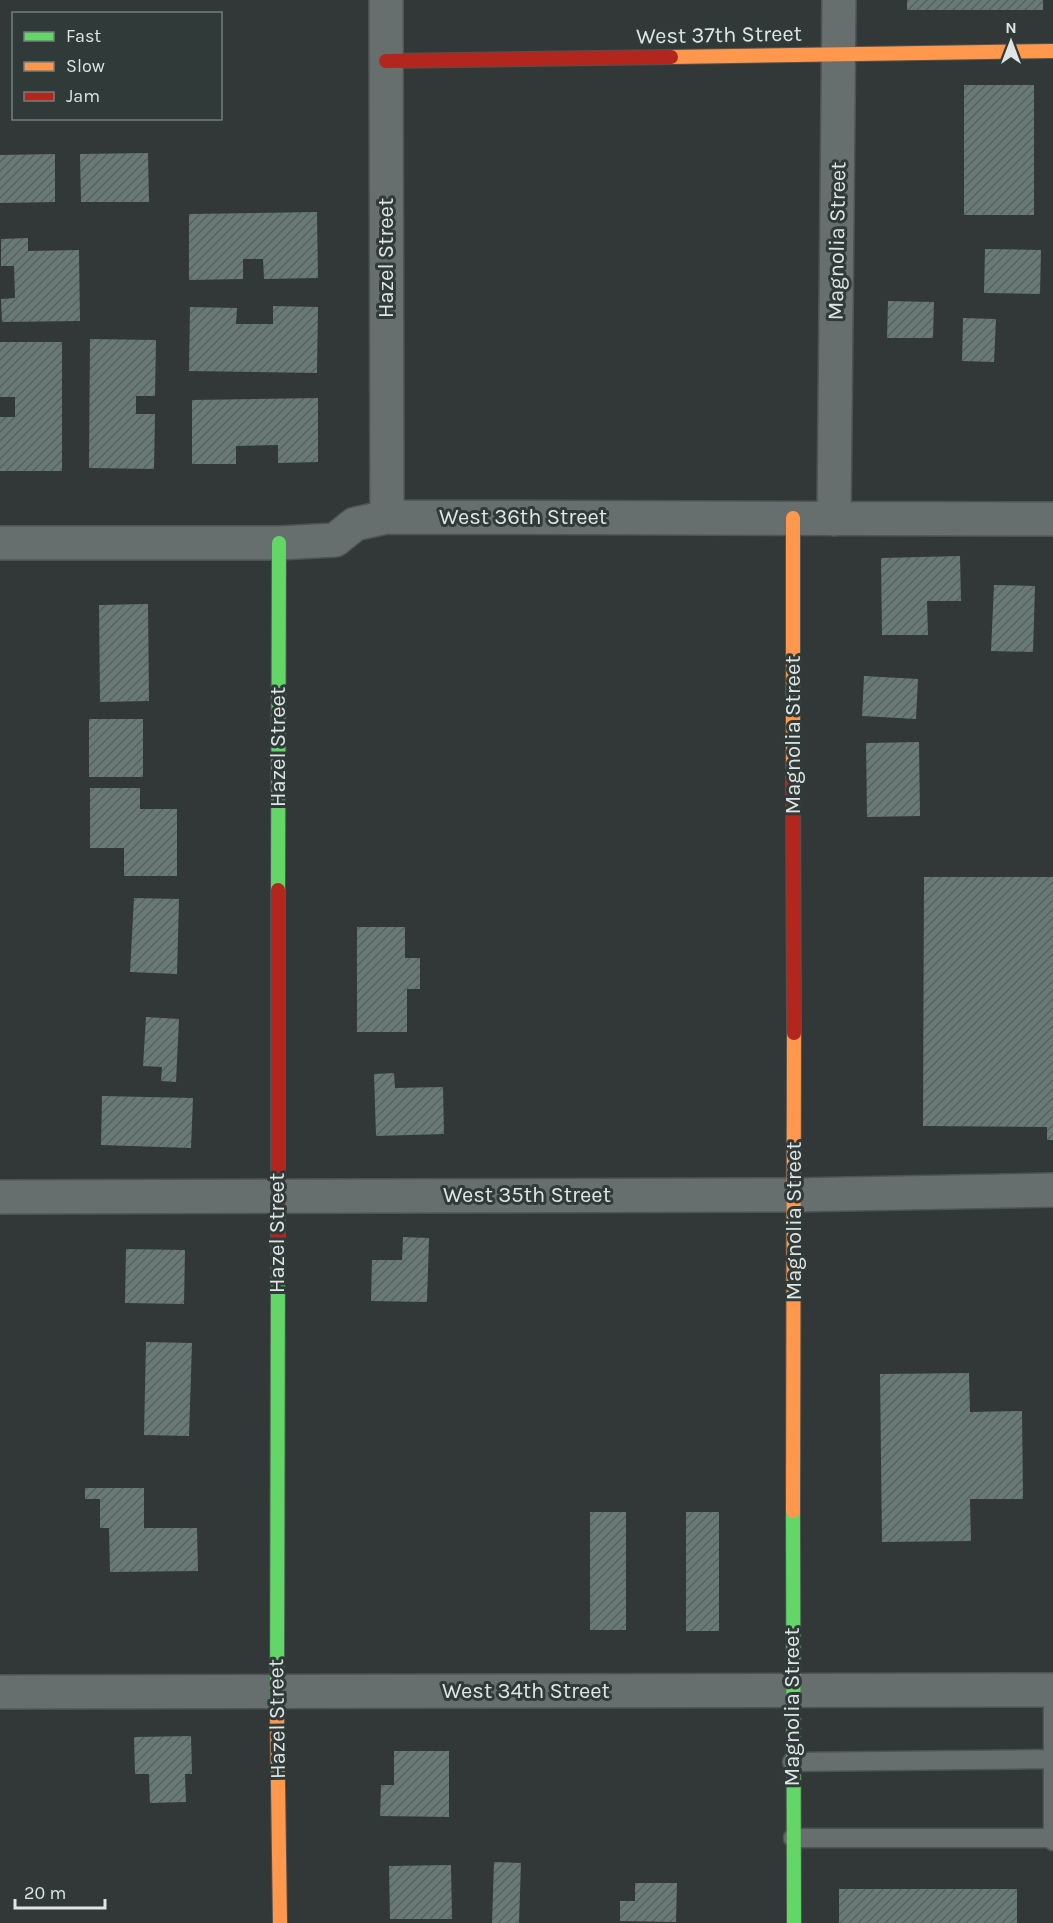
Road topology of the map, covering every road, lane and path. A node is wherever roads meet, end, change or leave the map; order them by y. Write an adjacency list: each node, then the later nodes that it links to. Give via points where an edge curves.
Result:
1 (386, 0): 5 (street, Hazel Street)
2 (839, 0): 4 (street, Magnolia Street)
3 (1053, 51): 4 (street, West 37th Street)
4 (839, 54): 5 (street, West 37th Street); 8 (street, Magnolia Street)
5 (386, 61): 6 (street, Hazel Street)
6 (387, 517): 7 (street, West 36th Street); 11 (street, West 36th Street, via 355,525 335,540)
7 (793, 518): 8 (street, West 36th Street); 13 (street, Magnolia Street)
8 (834, 519): 9 (street, West 36th Street)
9 (1053, 519)
10 (0, 543): 11 (street, West 36th Street)
11 (279, 543): 14 (street, Hazel Street)
12 (1053, 1190): 13 (street, West 35th Street)
13 (794, 1195): 14 (street, West 35th Street); 16 (street, Magnolia Street)
14 (277, 1196): 15 (street, West 35th Street); 19 (street, Hazel Street)
15 (0, 1197)
16 (792, 1690): 17 (street, West 34th Street); 19 (street, West 34th Street); 21 (street, Magnolia Street)
17 (1053, 1690): 20 (lane)
18 (0, 1692): 19 (street, West 34th Street)
19 (277, 1692): 24 (street, Hazel Street)
20 (1053, 1759): 21 (lane); 23 (lane)
21 (792, 1762): 22 (street, Magnolia Street)
22 (793, 1838): 23 (lane); 25 (street, Magnolia Street)
23 (1053, 1840)
24 (280, 1923)
25 (794, 1923)

